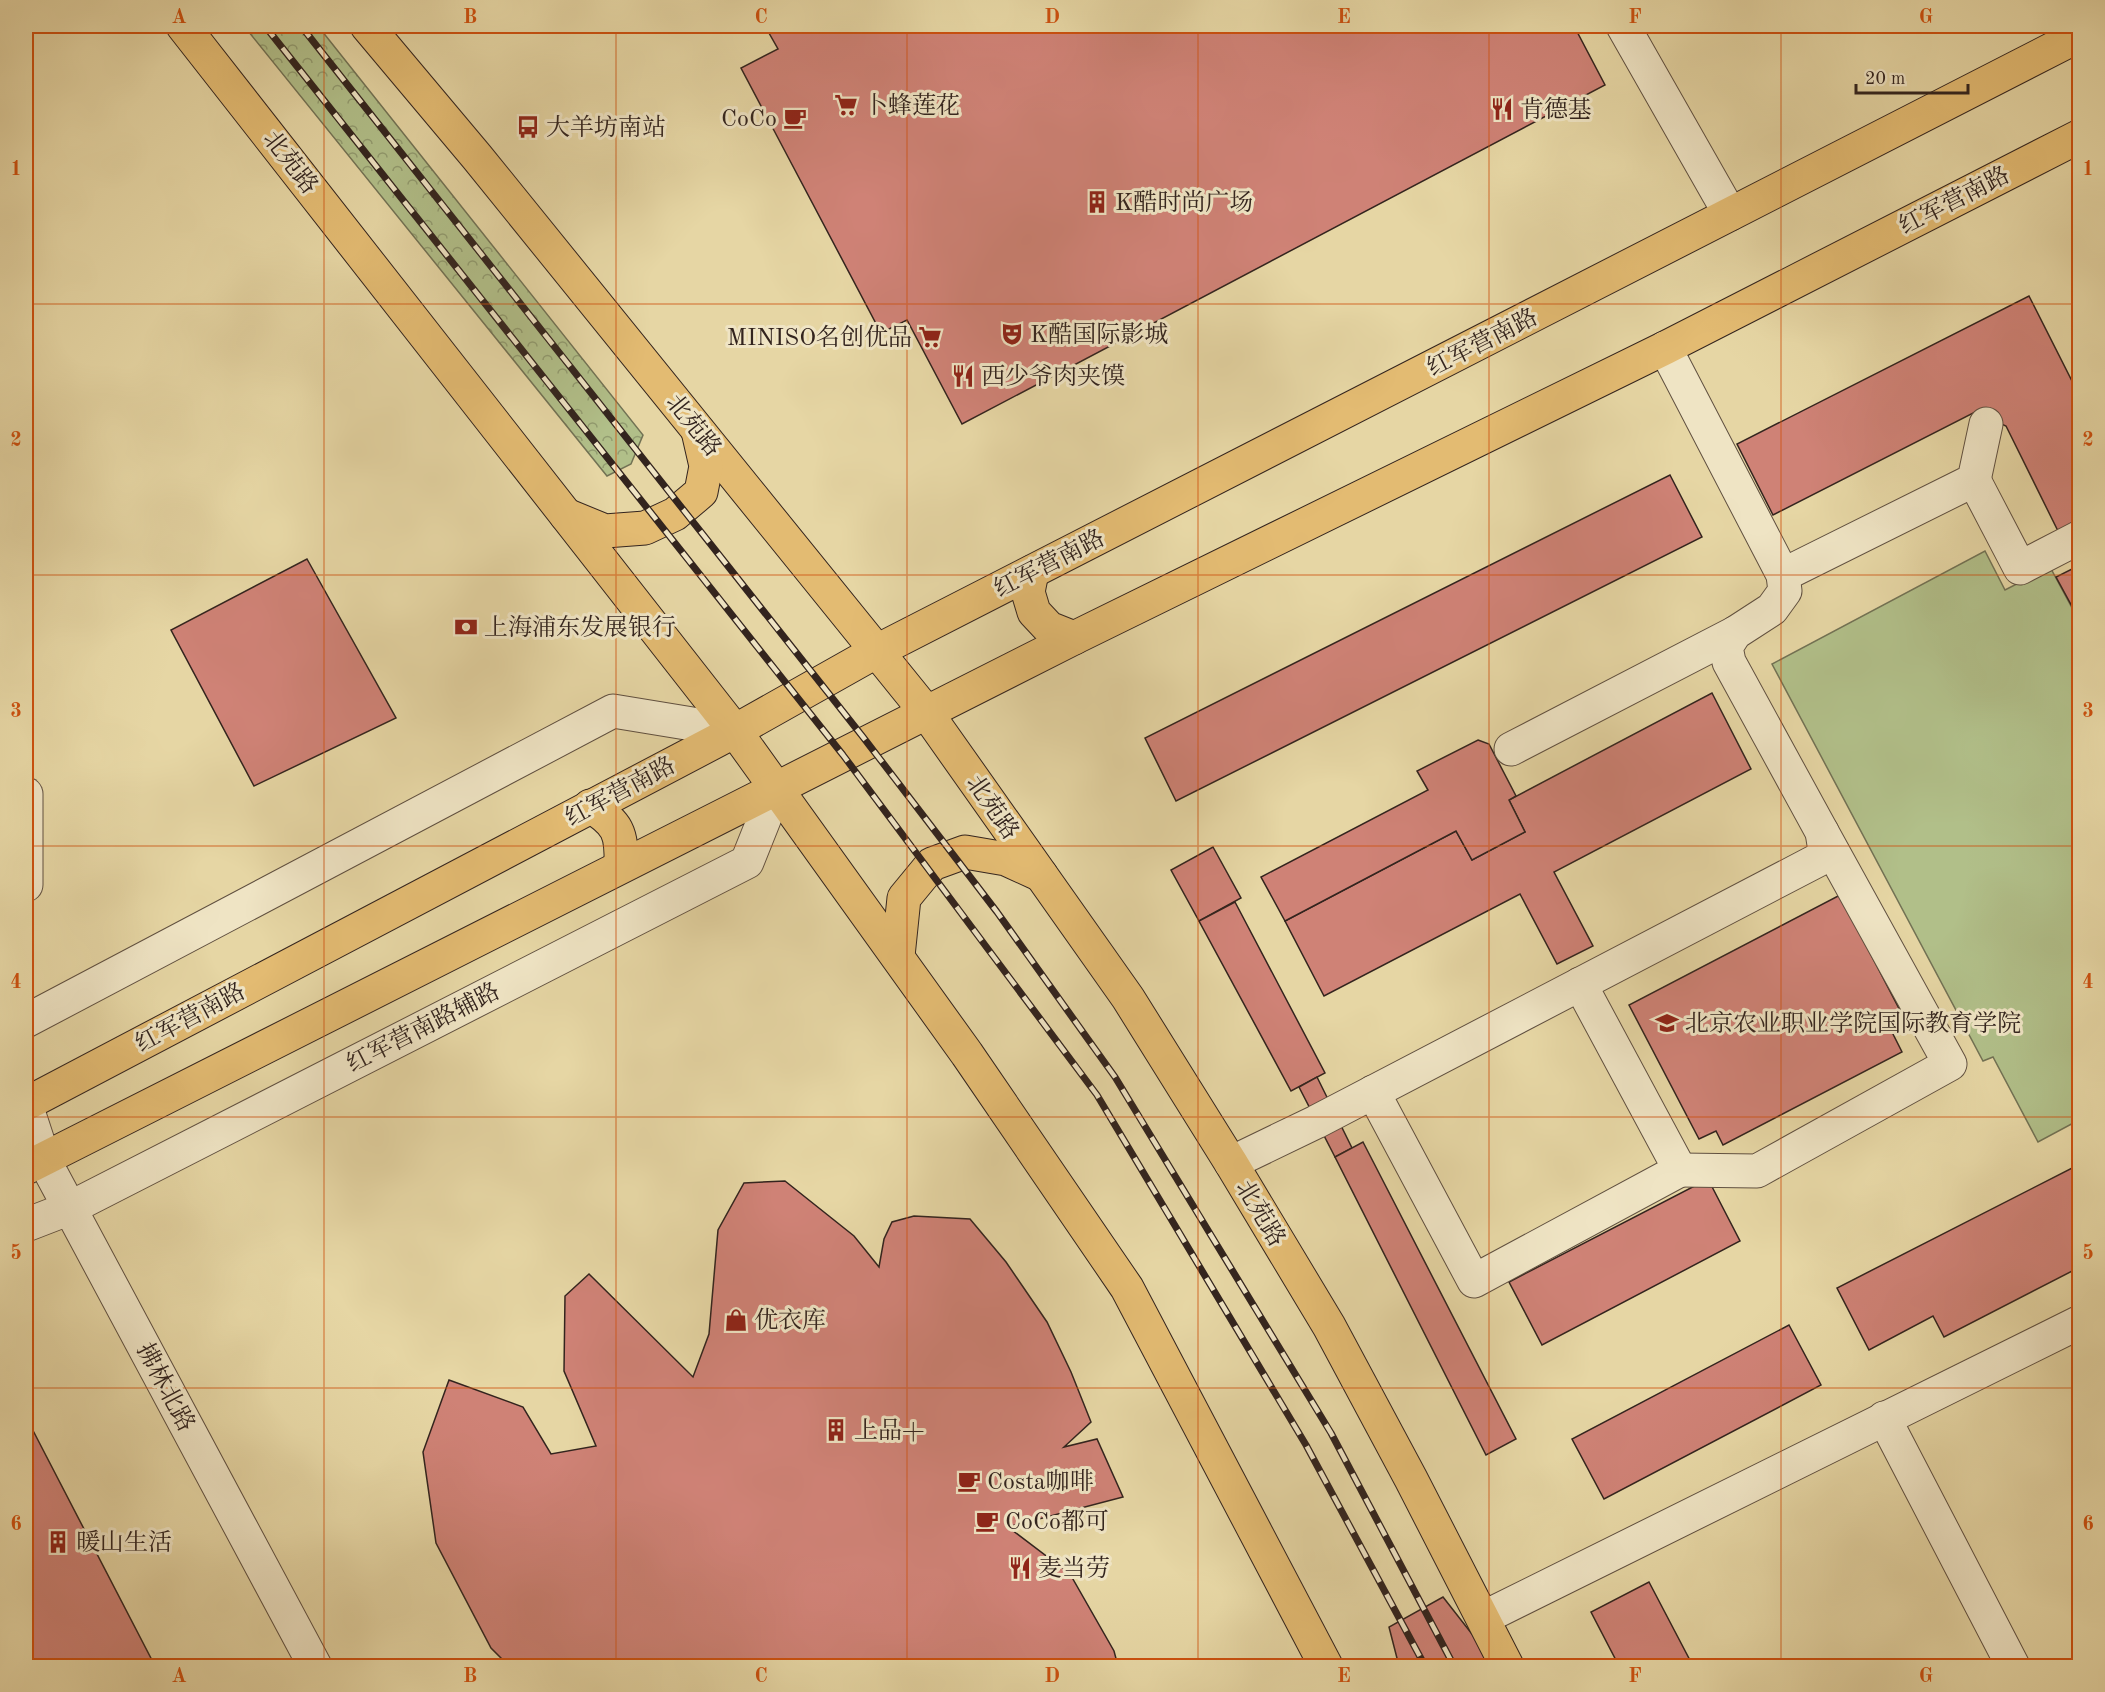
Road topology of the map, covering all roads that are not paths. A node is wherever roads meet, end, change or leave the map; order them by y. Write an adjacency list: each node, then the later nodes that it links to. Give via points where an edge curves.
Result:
1 (183, 26): 11 (main road, 北苑路)
2 (367, 26): 9 (main road, 北苑路)
3 (1623, 26): 6 (street)
4 (2079, 35): 6 (main road, 红军营南路)
5 (2079, 136): 7 (main road, 红军营南路)
6 (1730, 214): 13 (main road, 红军营南路)
7 (1665, 348): 14 (street); 16 (main road, 红军营南路)
8 (1986, 424): 10 (street)
9 (697, 429): 11 (main road, via 706,466 701,492 675,514 645,528 605,531); 17 (main road, 北苑路)
10 (1974, 480): 12 (street, via 2020,568); 14 (street)
11 (566, 515): 19 (main road, 北苑路)
12 (2079, 537)
13 (1032, 572): 16 (main road, via 1028,592 1034,612 1049,628); 17 (main road, 红军营南路)
14 (1783, 575): 15 (street, via 1785,591 1772,609)
15 (1735, 633): 20 (street); 24 (street, via 1726,647 1729,662)
16 (1074, 638): 18 (main road, 红军营南路)
17 (877, 651): 18 (main road, 北苑路); 19 (main road, 红军营南路)
18 (926, 712): 21 (main road, 红军营南路); 26 (main road, 北苑路)
19 (735, 730): 21 (main road, 北苑路); 23 (main road, 红军营南路); 30 (street, via 613,711)
20 (1511, 749)
21 (777, 787): 25 (main road, 红军营南路); 28 (main road, 北苑路); 36 (street, 红军营南路辅路, via 747,862)
22 (26, 794): 27 (street)
23 (590, 806): 25 (main road, via 618,829); 32 (main road, 红军营南路)
24 (1822, 832): 29 (street, via 1825,850 1818,860); 35 (street, via 1950,1064 1757,1171)
25 (621, 865): 34 (main road, 红军营南路)
26 (1041, 875): 28 (main road, via 1006,859 965,852 932,864 904,898); 33 (main road, 北苑路, via 1128,998)
27 (26, 885)
28 (898, 956): 42 (main road, 北苑路, via 1127,1288)
29 (1580, 984): 31 (street); 35 (street)
30 (26, 1021)
31 (1373, 1092): 33 (street); 35 (street, via 1474,1281)
32 (26, 1104): 34 (street, 拂林北路)
33 (1231, 1163): 40 (main road, 北苑路, via 1329,1326)
34 (35, 1164): 36 (street, 拂林北路)
35 (1680, 1170)
36 (70, 1208): 37 (street, 红军营南路辅路); 41 (street, 拂林北路)
37 (26, 1225)
38 (2079, 1322): 39 (street)
39 (1884, 1418): 40 (street); 44 (street)
40 (1483, 1618): 43 (main road, 北苑路)
41 (315, 1666)
42 (1326, 1666)
43 (1507, 1666)
44 (2013, 1666)

